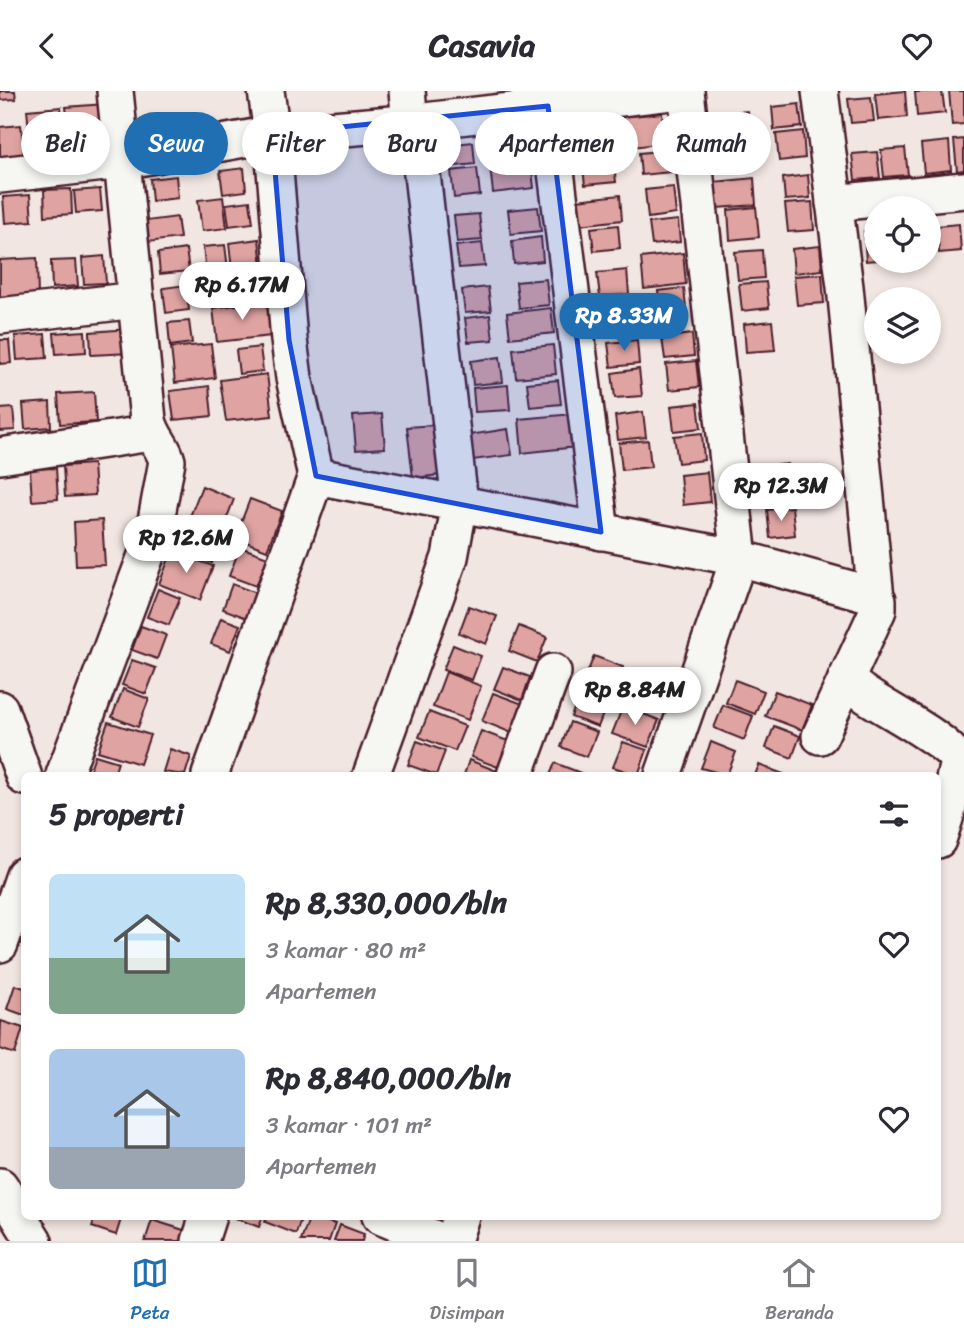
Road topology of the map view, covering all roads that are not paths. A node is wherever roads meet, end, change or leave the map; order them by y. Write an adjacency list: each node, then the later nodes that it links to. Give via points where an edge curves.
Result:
1 (115, 91): 10 (street)
2 (266, 91): 7 (street)
3 (680, 91): 6 (street)
4 (686, 91): 23 (street)
5 (820, 91): 15 (street)
6 (547, 99): 8 (street); 22 (street)
7 (269, 112)
8 (411, 112)
9 (242, 139): 10 (street)
10 (122, 161): 11 (street); 16 (street)
11 (0, 175)
12 (275, 175): 20 (street, via 289,340)
13 (419, 175): 21 (street)
14 (964, 190): 15 (street)
15 (834, 203): 24 (street)
16 (136, 300): 17 (street); 18 (street)
17 (0, 316)
18 (151, 433): 19 (street); 30 (street, via 167,461 153,537)
19 (0, 456)
20 (316, 476): 21 (street); 31 (street)
21 (460, 503): 22 (street); 32 (street, via 450,557)
22 (601, 532): 23 (street)
23 (739, 558): 24 (street); 34 (street)
24 (876, 598): 26 (street, via 877,610)
25 (552, 672): 33 (street)
26 (846, 679): 28 (street); 35 (street, via 956,755)
27 (0, 709): 29 (street)
28 (820, 736)
29 (22, 772)
30 (65, 772)
31 (212, 772)
32 (379, 772)
33 (516, 772)
34 (664, 772)
35 (941, 830)
36 (21, 884): 37 (street)
37 (0, 944)
38 (0, 1186): 40 (street)
39 (21, 1220): 45 (street)
40 (21, 1220)
41 (50, 1220): 46 (street)
42 (207, 1220): 47 (street)
43 (390, 1220): 48 (street)
44 (460, 1220): 49 (street)
45 (34, 1241)
46 (41, 1241)
47 (200, 1241)
48 (440, 1241)
49 (449, 1241)

